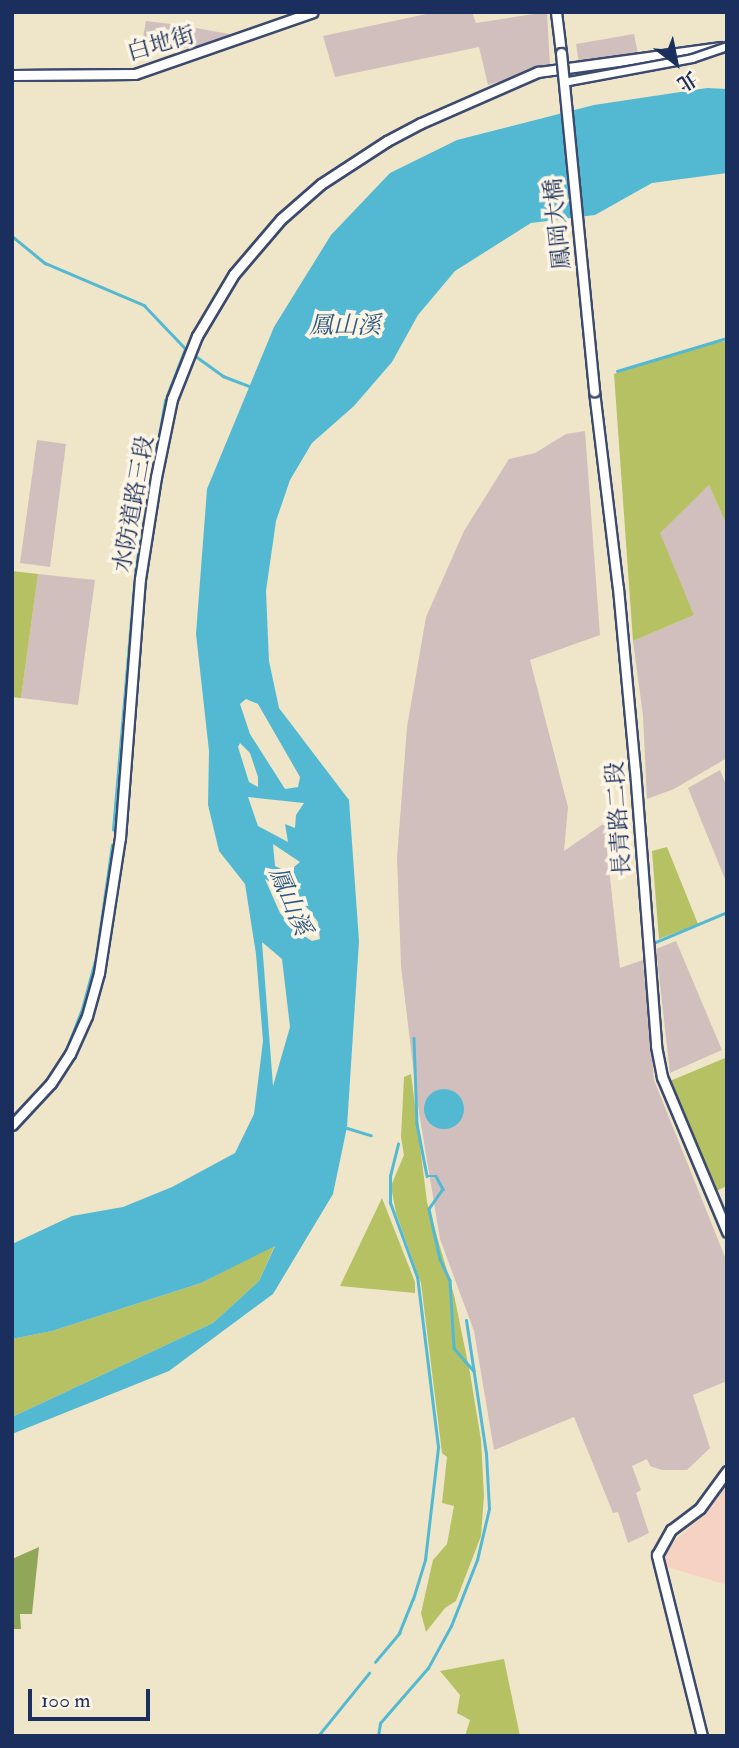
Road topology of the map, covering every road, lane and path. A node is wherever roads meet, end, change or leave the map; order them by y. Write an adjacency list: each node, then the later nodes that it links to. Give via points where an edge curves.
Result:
1 (313, 12): 4 (street, 白地街, via 135,74)
2 (556, 12): 5 (street, 鳳岡大橋, bridge)
3 (727, 46): 5 (street, bridge, via 692,58); 7 (street, 水防道路三段, via 538,72 421,123 321,184 281,219 234,274 197,336 172,399 156,477 138,602 120,838 99,973 70,1054 51,1083)
4 (12, 75)
5 (563, 82): 6 (street, 鳳岡大橋, bridge)
6 (593, 391): 8 (street, 長青路二段, via 634,757 656,1046 662,1077)
7 (12, 1125)
8 (727, 1232)
9 (727, 1471): 10 (street, via 700,1508 671,1530 657,1555)
10 (702, 1736)

